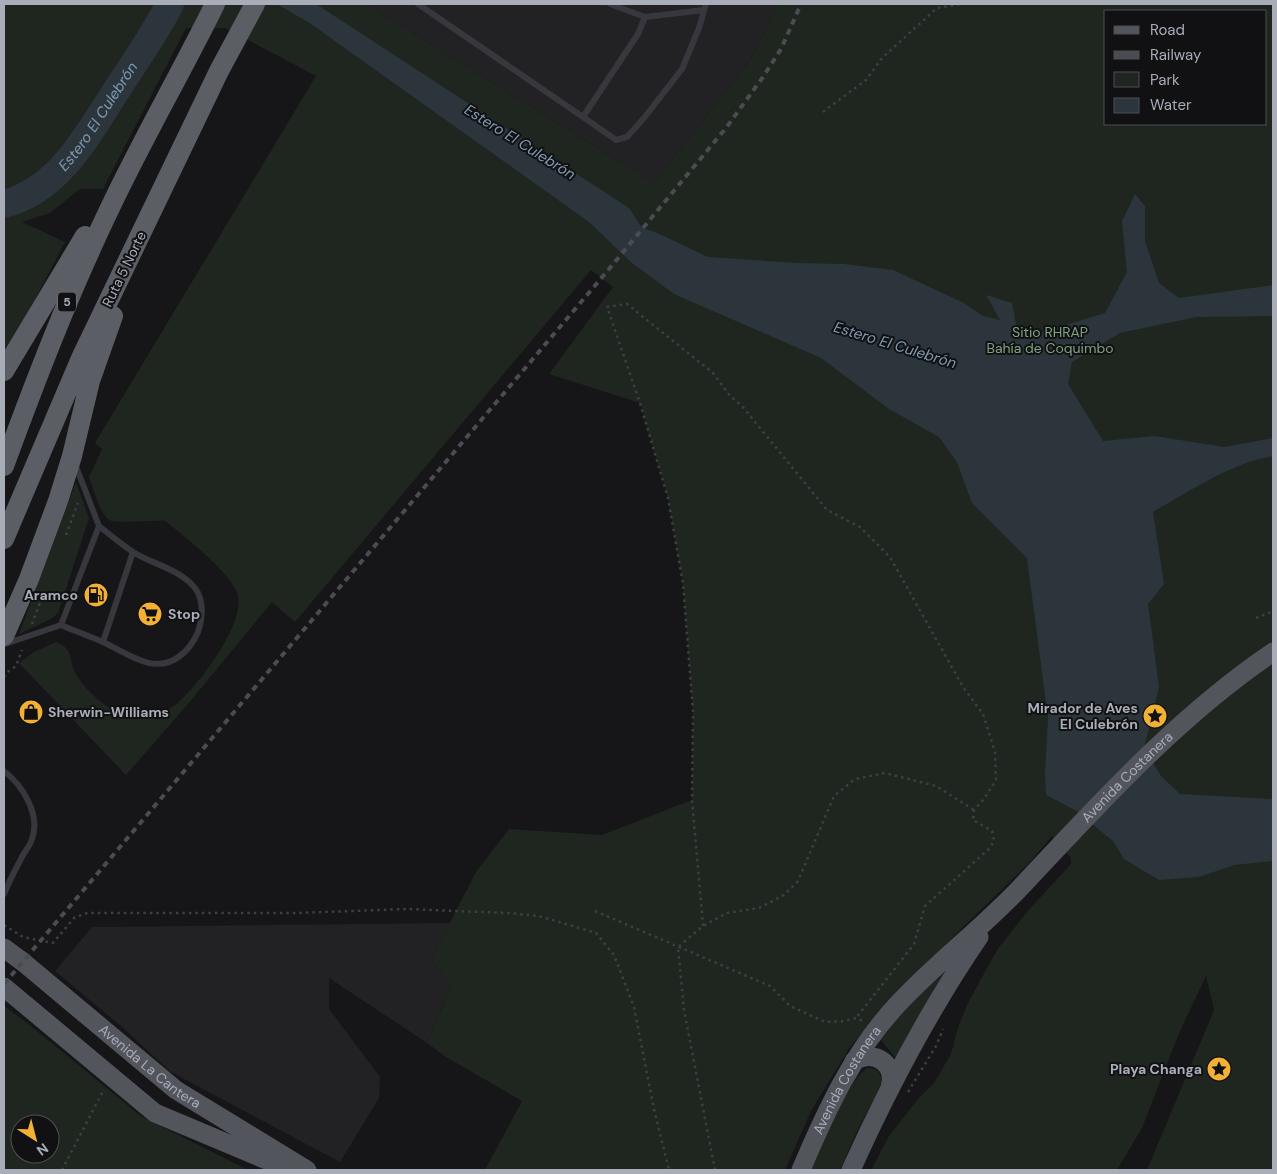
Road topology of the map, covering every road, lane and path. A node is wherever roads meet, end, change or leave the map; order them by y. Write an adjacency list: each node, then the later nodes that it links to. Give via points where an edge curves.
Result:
1 (215, 4): 11 (highway, 5)
2 (255, 4): 12 (highway, Ruta 5 Norte)
3 (418, 4): 10 (lane)
4 (610, 4): 6 (lane)
5 (962, 4): 9 (path, via 937,8 883,57 866,80)
6 (618, 6): 8 (lane)
7 (705, 7): 8 (lane); 10 (lane, via 682,69 626,137 616,140)
8 (644, 18): 10 (lane, via 638,34)
9 (822, 112)
10 (583, 117)
11 (142, 142): 13 (highway); 15 (highway, 5, via 65,306)
12 (136, 243): 14 (highway, via 90,382); 17 (highway, Ruta 5 Norte, via 82,356)
13 (4, 371)
14 (72, 456): 16 (lane); 22 (highway, via 42,546)
15 (4, 466)
16 (99, 526): 18 (lane); 21 (lane)
17 (4, 539)
18 (133, 552): 23 (lane); 23 (lane, via 181,576 196,589 202,609 195,639 175,660 155,665)
19 (1273, 611): 20 (path)
20 (1256, 618)
21 (61, 625): 23 (lane); 24 (lane)
22 (4, 636)
23 (103, 642)
24 (4, 645)
25 (1273, 652): 30 (main road, Avenida Costanera, via 1208,700 1150,753)
26 (4, 771): 28 (lane, via 25,795 32,815 33,838)
27 (974, 810): 32 (path, via 936,786 885,773 855,779 834,796 798,881 784,895 759,908 727,913); 32 (path, via 996,780 995,752 983,714 963,687 890,557 860,527 827,510 713,373 626,304 607,307 640,402 668,498 681,575 693,711 692,800); 36 (path, via 973,820 992,832 994,840 990,848 926,906 914,944)
28 (4, 894)
29 (595, 912): 33 (path)
30 (993, 916): 38 (main road, Avenida Costanera, via 936,965); 41 (main road, Avenida Costanera, via 959,967)
31 (4, 925): 46 (path, via 23,937 53,943 74,918 87,913 296,913 407,909 538,916 596,933 614,955 634,1007)
32 (703, 926): 33 (path)
33 (678, 947): 36 (path, via 770,986 790,1006 825,1022); 47 (path, via 684,1010)
34 (4, 948): 45 (main road, Avenida La Cantera, via 176,1090)
35 (4, 987): 40 (main road, Avenida La Cantera)
36 (856, 1018): 38 (path)
37 (944, 1025): 42 (path, via 936,1046)
38 (878, 1029): 39 (main road, Avenida Costanera)
39 (854, 1061): 41 (main road, via 873,1056 884,1062 892,1076); 48 (main road, Avenida Costanera)
40 (111, 1076): 43 (path); 44 (main road, Avenida La Cantera, via 155,1112)
41 (889, 1091): 49 (main road, Avenida Costanera)
42 (908, 1093)
43 (62, 1170)
44 (290, 1170)
45 (307, 1170)
46 (669, 1170)
47 (715, 1170)
48 (801, 1170)
49 (851, 1170)

